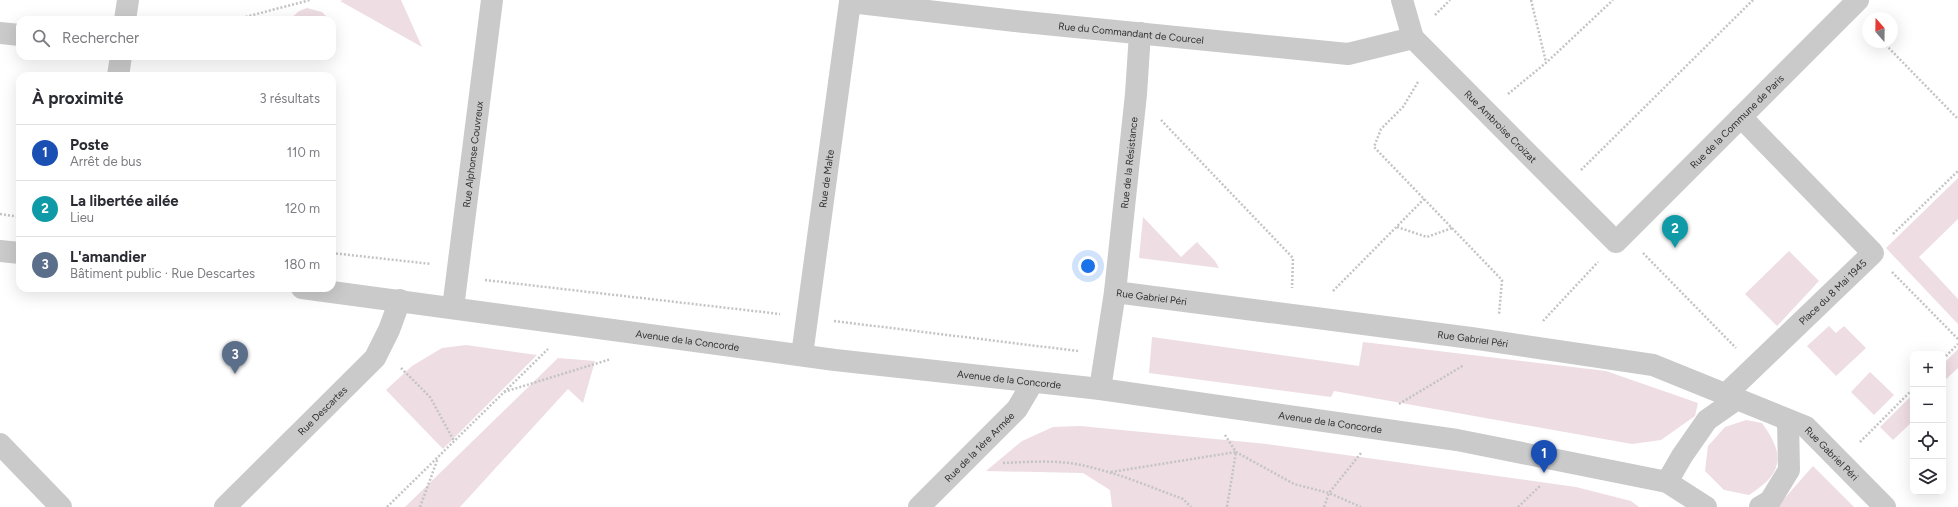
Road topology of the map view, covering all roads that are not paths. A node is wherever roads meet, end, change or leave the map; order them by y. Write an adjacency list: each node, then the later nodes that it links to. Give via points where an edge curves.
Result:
1 (128, 0): 6 (street)
2 (492, 0): 20 (street, Rue Alphonse Couvreux)
3 (1402, 0): 10 (street, Rue Ambroise Croizat)
4 (1858, 0): 13 (street, Rue de la Commune de Paris)
5 (850, 1): 8 (street, Rue du Commandant de Courcel); 21 (street, Rue de Malte)
6 (126, 16)
7 (0, 32): 9 (street)
8 (1140, 33): 10 (street, Rue du Commandant de Courcel, via 1348,54); 18 (street, Rue de la Résistance)
9 (16, 34)
10 (1413, 38): 14 (street, Rue Ambroise Croizat, via 1562,189)
11 (120, 60): 12 (street)
12 (119, 72)
13 (1741, 117): 14 (street, Rue de la Commune de Paris); 24 (street, Place du 8 Mai 1945, via 1873,253 1754,367)
14 (1620, 238)
15 (0, 251): 16 (street)
16 (16, 253)
17 (335, 292): 19 (street, Avenue de la Concorde)
18 (1115, 292): 23 (street, Rue Gabriel Péri); 24 (street, Rue Gabriel Péri, via 1471,338 1653,365)
19 (400, 300): 20 (street, Avenue de la Concorde); 30 (street, Rue Descartes, via 375,358)
20 (453, 308): 21 (street, Avenue de la Concorde)
21 (802, 354): 22 (street, Avenue de la Concorde)
22 (1033, 382): 23 (street, Avenue de la Concorde); 31 (street, Rue de la 1ère Armée, via 1017,409)
23 (1100, 389): 27 (street, Avenue de la Concorde, via 1465,441)
24 (1731, 397): 25 (street, Rue Gabriel Péri); 27 (street, Place du 8 Mai 1945, via 1707,420)
25 (1788, 420): 32 (street, via 1789,470 1770,501); 33 (street, Rue Gabriel Péri, via 1806,428)
26 (0, 444): 29 (street)
27 (1667, 482): 28 (street, Avenue de la Concorde)
28 (1702, 506)
29 (60, 507)
30 (225, 507)
31 (919, 507)
32 (1760, 507)
33 (1885, 507)

